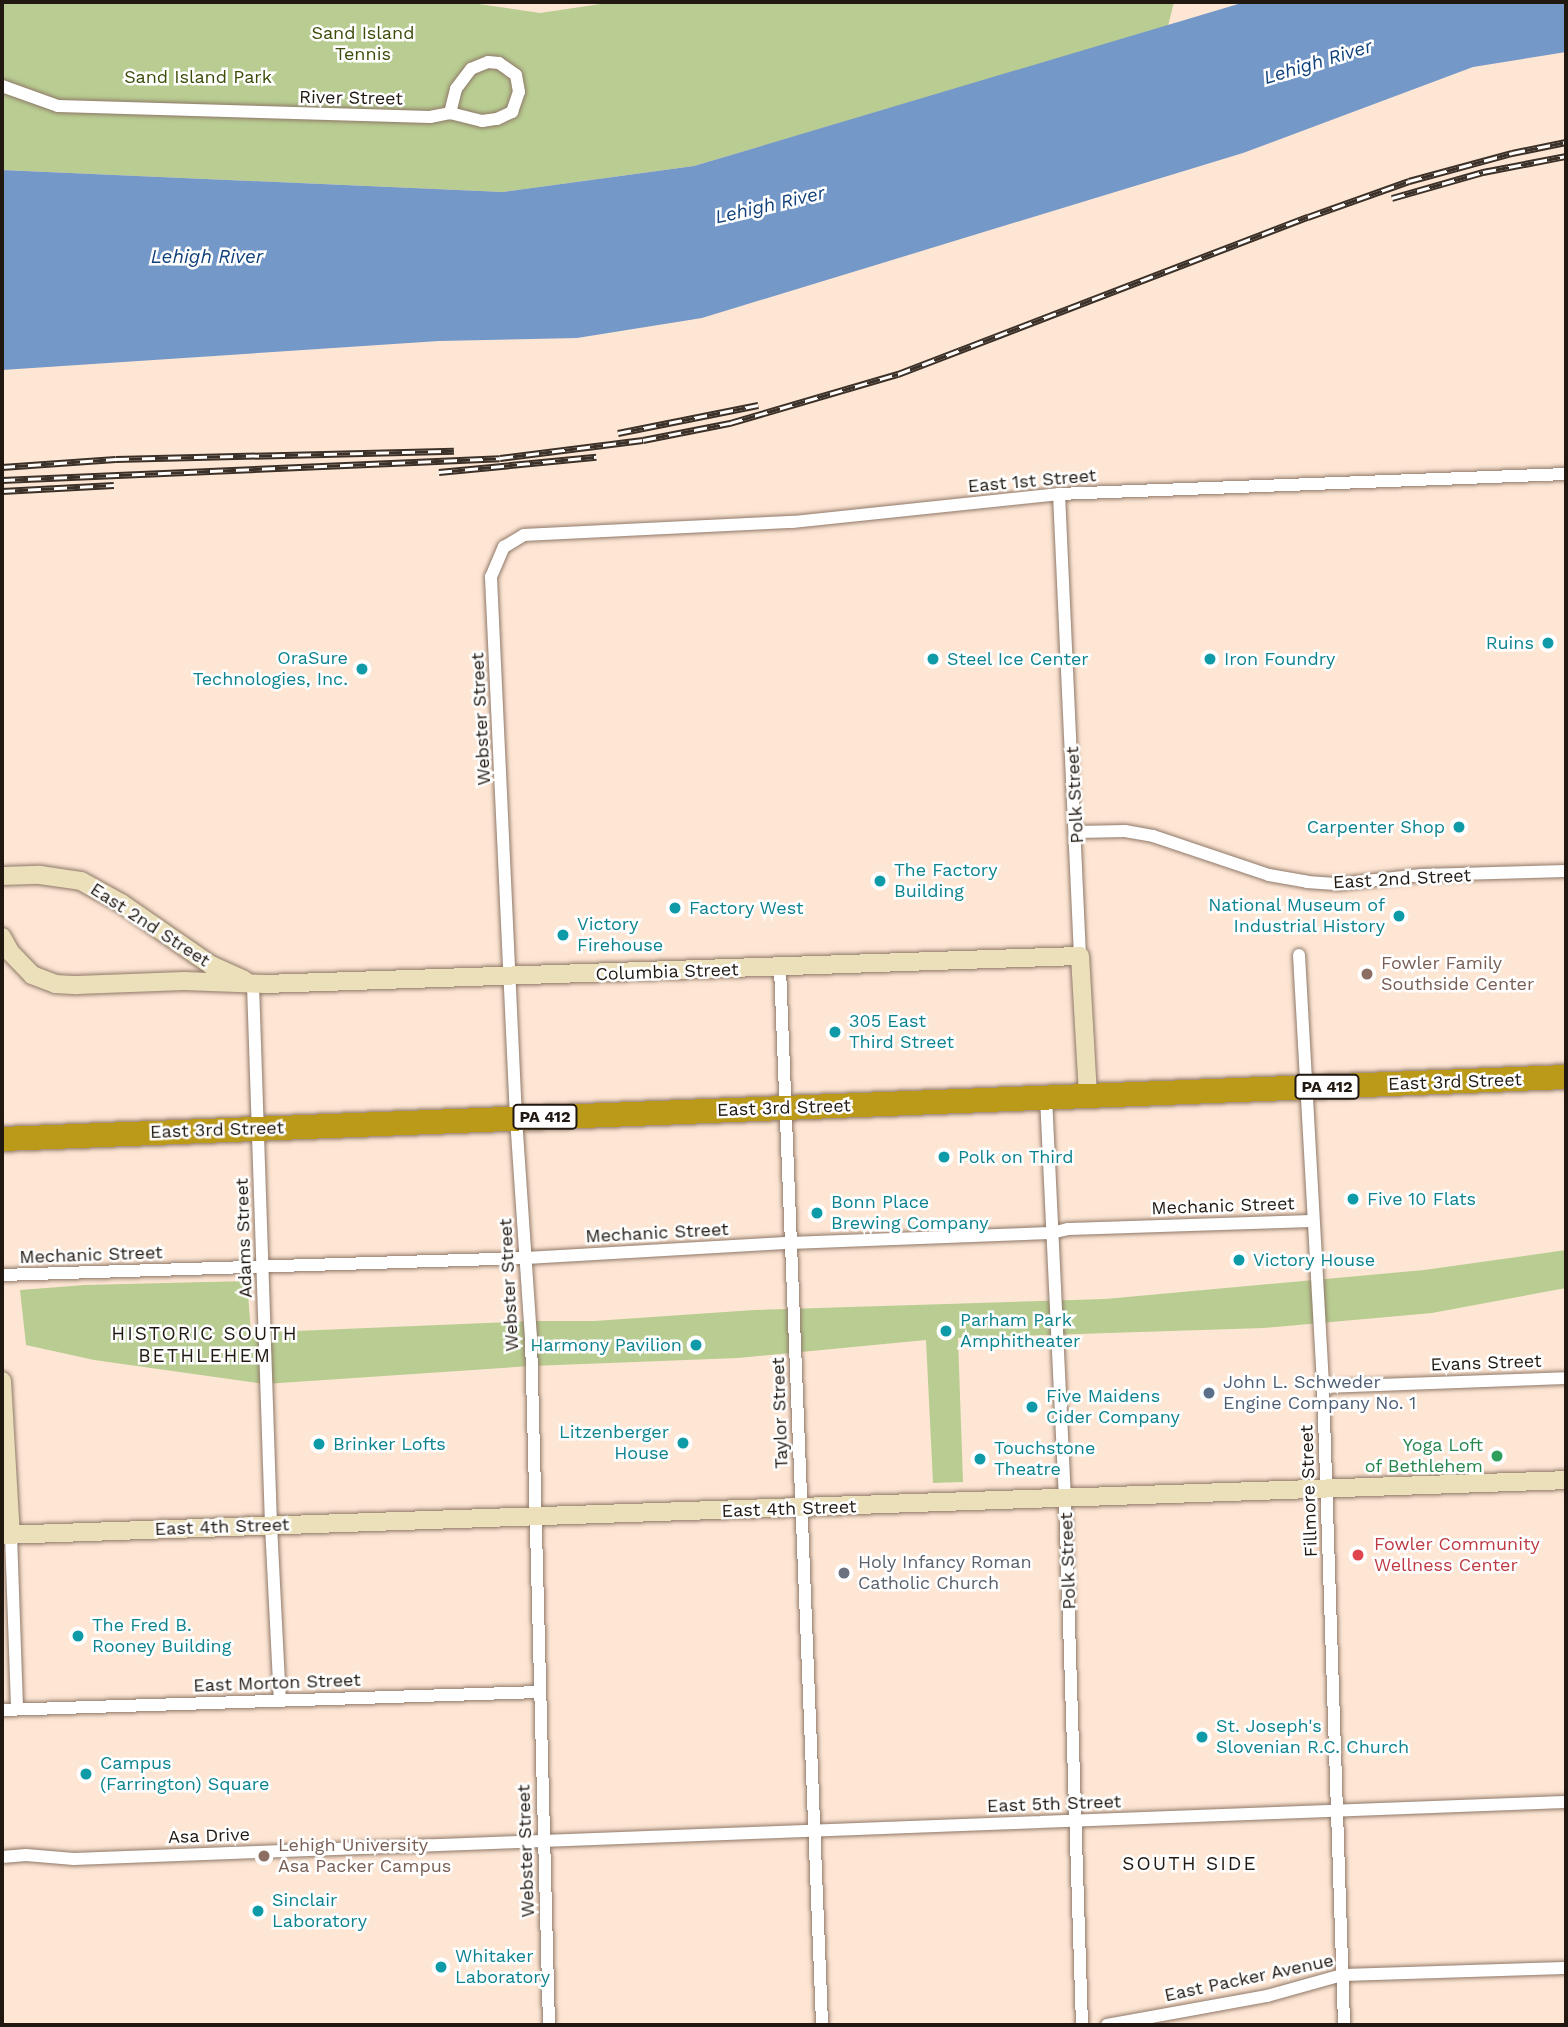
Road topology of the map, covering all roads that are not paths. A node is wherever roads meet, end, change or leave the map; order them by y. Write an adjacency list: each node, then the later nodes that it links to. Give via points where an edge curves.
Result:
1 (2, 86): 2 (street, River Street, via 58,106 430,117)
2 (450, 113): 2 (street, River Street, via 460,81 479,64 499,62 516,75 519,92 512,112 482,121)
3 (1566, 474): 4 (street, East 1st Street)
4 (1059, 494): 5 (street, East 1st Street, via 793,523 524,536); 6 (street, Polk Street)
5 (504, 547): 13 (street, Webster Street, via 491,577)
6 (1077, 832): 7 (street, East 2nd Street, via 1125,831 1153,836 1269,875 1307,882); 10 (street, Polk Street)
7 (1566, 871)
8 (2, 876): 14 (main road, East 2nd Street, via 81,881 211,965)
9 (2, 936): 14 (main road, Columbia Street, via 26,970 55,984 184,981)
10 (1080, 956): 12 (main road, Columbia Street); 17 (main road, Polk Street)
11 (1299, 956): 16 (street, Fillmore Street)
12 (780, 968): 13 (main road, Columbia Street); 19 (street, Taylor Street)
13 (512, 977): 14 (main road, Columbia Street); 20 (street, Webster Street)
14 (253, 985): 21 (street, Adams Street)
15 (1566, 1077): 16 (highway, East 3rd Street / PA 412)
16 (1306, 1087): 17 (highway, East 3rd Street / PA 412); 23 (street, Fillmore Street)
17 (1088, 1095): 18 (highway, East 3rd Street / PA 412)
18 (1046, 1097): 19 (highway, East 3rd Street / PA 412); 24 (street, Polk Street)
19 (784, 1108): 20 (highway, East 3rd Street / PA 412); 25 (street, Taylor Street)
20 (516, 1118): 21 (highway, East 3rd Street / PA 412); 26 (street, Webster Street)
21 (258, 1129): 22 (highway, East 3rd Street / PA 412); 27 (street, Adams Street)
22 (2, 1139)
23 (1313, 1221): 24 (street, Mechanic Street); 31 (street, Fillmore Street)
24 (1051, 1233): 25 (street, Mechanic Street); 34 (street, Polk Street)
25 (790, 1243): 26 (street, Mechanic Street); 35 (street, Taylor Street)
26 (526, 1258): 27 (street, Mechanic Street); 36 (street, Webster Street)
27 (262, 1267): 28 (street, Mechanic Street); 37 (street, Adams Street)
28 (2, 1275)
29 (1566, 1378): 31 (street, Evans Street)
30 (2, 1381): 38 (main road)
31 (1324, 1387): 33 (street, Fillmore Street)
32 (1566, 1480): 33 (main road, East 4th Street)
33 (1327, 1489): 34 (main road, East 4th Street); 44 (street, Fillmore Street)
34 (1065, 1499): 35 (main road, East 4th Street); 45 (street, Polk Street)
35 (800, 1509): 36 (main road, East 4th Street); 46 (street, Taylor Street)
36 (534, 1516): 37 (main road, East 4th Street); 39 (street, Webster Street)
37 (271, 1525): 38 (main road, East 4th Street); 40 (street, Adams Street)
38 (6, 1535): 41 (street)
39 (539, 1692): 40 (street, East Morton Street); 47 (street, Webster Street)
40 (280, 1700): 41 (street, East Morton Street)
41 (17, 1709): 42 (street, East Morton Street)
42 (2, 1710)
43 (1566, 1802): 44 (street, East 5th Street)
44 (1337, 1811): 45 (street, East 5th Street); 50 (street, Fillmore Street)
45 (1077, 1820): 46 (street, East 5th Street); 53 (street, Polk Street)
46 (815, 1830): 47 (street, East 5th Street); 52 (street, Taylor Street)
47 (544, 1840): 48 (street, Asa Drive, via 74,1859); 51 (street, Webster Street)
48 (2, 1857)
49 (1566, 1968): 50 (street, East Packer Avenue)
50 (1342, 1975): 54 (street, East Packer Avenue, via 1267,1996); 55 (street, Fillmore Street)
51 (549, 2025)
52 (822, 2025)
53 (1082, 2025)
54 (1107, 2025)
55 (1344, 2025)

